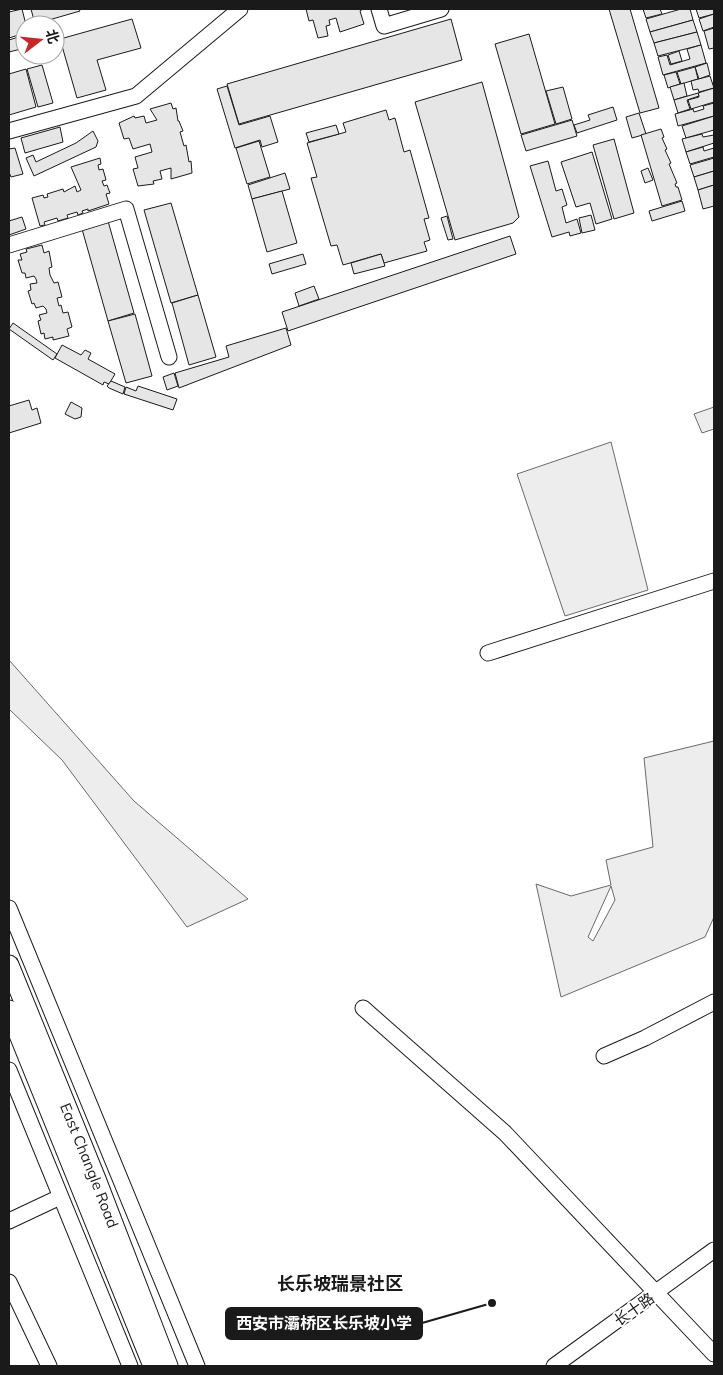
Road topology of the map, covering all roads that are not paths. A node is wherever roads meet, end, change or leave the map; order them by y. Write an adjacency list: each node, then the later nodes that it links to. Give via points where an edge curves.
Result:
1 (240, 9): 4 (street, via 136,96)
2 (379, 9): 3 (street, via 384,26)
3 (441, 9)
4 (9, 131)
5 (9, 246): 6 (street, via 126,209)
6 (168, 357)
7 (714, 581): 8 (street)
8 (488, 653)
9 (9, 908): 27 (street)
10 (9, 965): 26 (main road, East Changle Road)
11 (714, 1002): 14 (street)
12 (363, 1008): 21 (street, via 505,1133)
13 (9, 1010): 25 (main road, East Changle Road)
14 (604, 1056)
15 (9, 1070): 16 (street)
16 (15, 1101): 17 (street)
17 (60, 1197): 18 (street); 24 (street)
18 (9, 1222)
19 (714, 1250): 21 (street, 长十路)
20 (9, 1282): 23 (street)
21 (656, 1294): 22 (street); 28 (street, 长十路)
22 (714, 1354)
23 (50, 1366)
24 (130, 1366)
25 (153, 1366)
26 (168, 1366)
27 (197, 1366)
28 (554, 1366)

